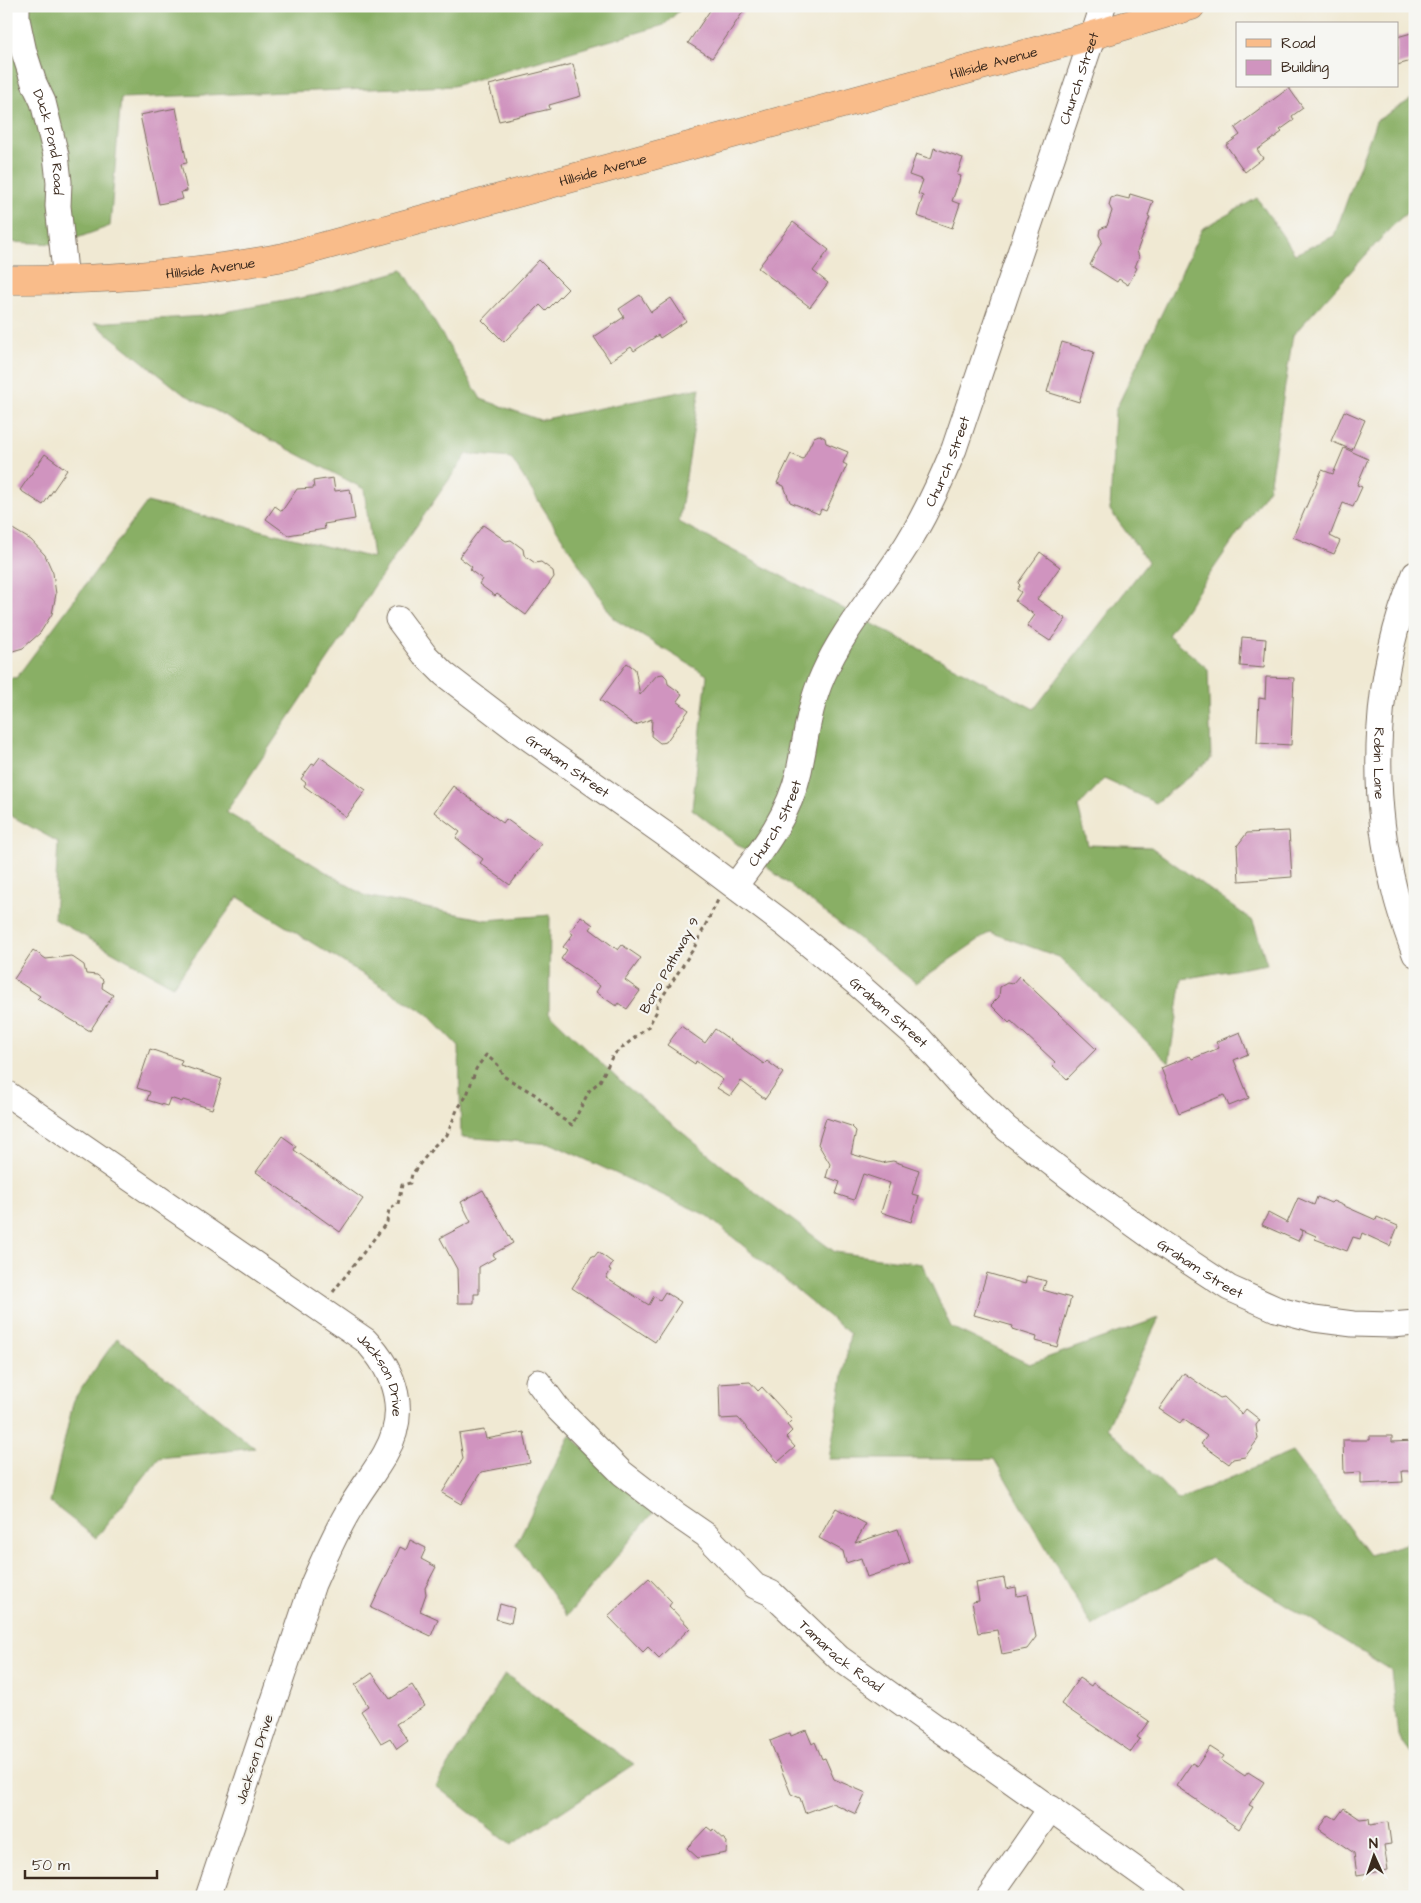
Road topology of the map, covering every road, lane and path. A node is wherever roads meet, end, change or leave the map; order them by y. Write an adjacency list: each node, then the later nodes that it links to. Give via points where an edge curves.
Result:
1 (17, 6): 6 (street, Duck Pond Road, via 24,52 43,102 56,155)
2 (1103, 6): 4 (street, Church Street)
3 (1190, 6): 4 (main road, Hillside Avenue)
4 (1094, 35): 6 (main road, Hillside Avenue, via 284,257 169,274); 9 (street, Church Street, via 954,449 936,492 913,534 839,643 823,674 812,703 799,772 788,804 768,844)
5 (6, 280): 6 (main road, Hillside Avenue)
6 (66, 281)
7 (1415, 574): 10 (street, Robin Lane, via 1388,664 1379,754 1385,845 1394,889)
8 (398, 619): 9 (street, Graham Street, via 424,654 444,674)
9 (734, 885): 12 (path, Boro Pathway 9, via 727,897 718,898 694,948 657,1005 648,1027 613,1055 600,1080 589,1091 572,1125 536,1095 504,1076 498,1065 486,1055 476,1069 447,1135 434,1145 412,1174 410,1183 402,1185 398,1204 389,1209 387,1222); 13 (street, Graham Street, via 920,1039 1007,1129 1108,1206 1228,1288 1276,1309 1314,1319 1353,1324)
10 (1415, 954)
11 (6, 1093): 12 (street, Jackson Drive)
12 (320, 1309): 16 (street, Jackson Drive, via 365,1340 390,1373 396,1393 394,1434 386,1453 332,1540 313,1584)
13 (1415, 1323)
14 (538, 1382): 15 (street, Tamarack Road, via 558,1409 622,1473 706,1535 755,1586 771,1593 839,1658)
15 (1051, 1808): 17 (street); 18 (street, Tamarack Road)
16 (208, 1897)
17 (989, 1897)
18 (1174, 1897)

